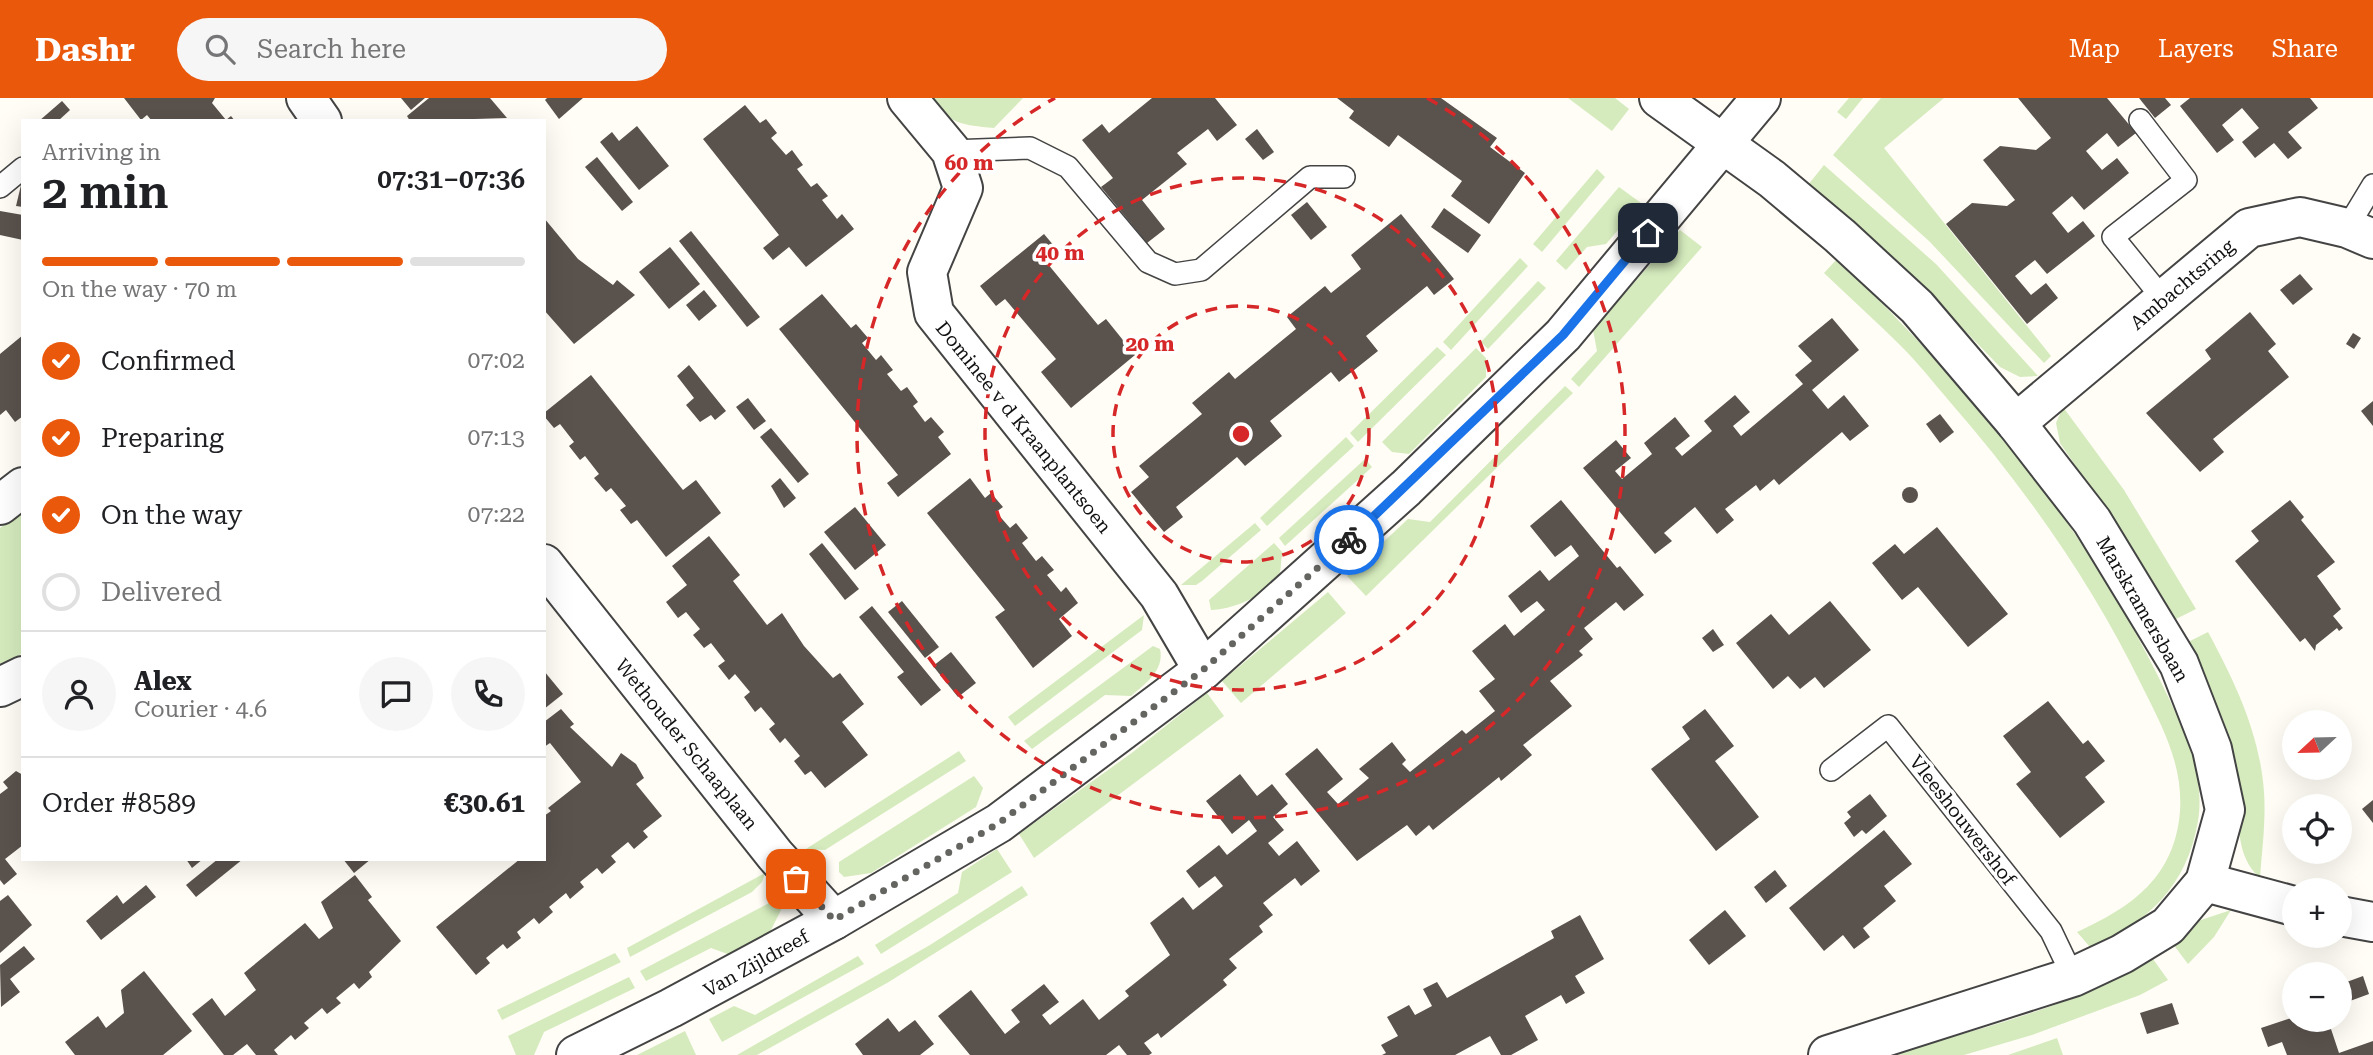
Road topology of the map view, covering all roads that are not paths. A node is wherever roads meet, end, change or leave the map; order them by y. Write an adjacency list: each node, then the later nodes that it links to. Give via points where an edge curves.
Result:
1 (306, 98): 5 (street)
2 (907, 98): 8 (street, Dominee v d Kraanplantsoen)
3 (1660, 98): 7 (street, Marskramersbaan)
4 (1761, 98): 7 (street, Van Zijldreef)
5 (321, 119)
6 (2140, 120): 14 (lane, via 2186,180 2113,237)
7 (1723, 145): 15 (street, Marskramersbaan, via 1818,217 1917,307); 19 (street, Van Zijldreef, via 1563,335 1406,488)
8 (951, 151): 10 (lane, via 1030,148 1068,167 1148,262 1175,274 1201,270 1310,177); 19 (street, Dominee v d Kraanplantsoen, via 963,188 927,272 933,313 1159,595)
9 (21, 170): 12 (lane)
10 (1344, 177)
11 (2373, 186): 13 (lane)
12 (0, 187)
13 (2360, 234): 14 (street, Ambachtsring, via 2301,217 2249,228)
14 (2164, 300): 15 (street, Ambachtsring)
15 (2016, 423): 23 (street, Marskramersbaan, via 2092,521 2179,664 2212,749 2225,810)
16 (21, 489): 17 (street)
17 (0, 506)
18 (546, 567): 26 (street, Wethouder Schaaplaan, via 775,855)
19 (1203, 670): 26 (street, Van Zijldreef, via 999,823)
20 (21, 677): 21 (street)
21 (0, 687)
22 (1831, 770): 28 (lane, Vleeshouwershof, via 1888,726 2051,931)
23 (2205, 882): 24 (street); 28 (street, Marskramersbaan, via 2168,926)
24 (2282, 903)
25 (2352, 918): 27 (street)
26 (834, 920): 29 (street, Van Zijldreef)
27 (2373, 922)
28 (2073, 977): 30 (street, Marskramersbaan)
29 (576, 1055)
30 (1828, 1055)

